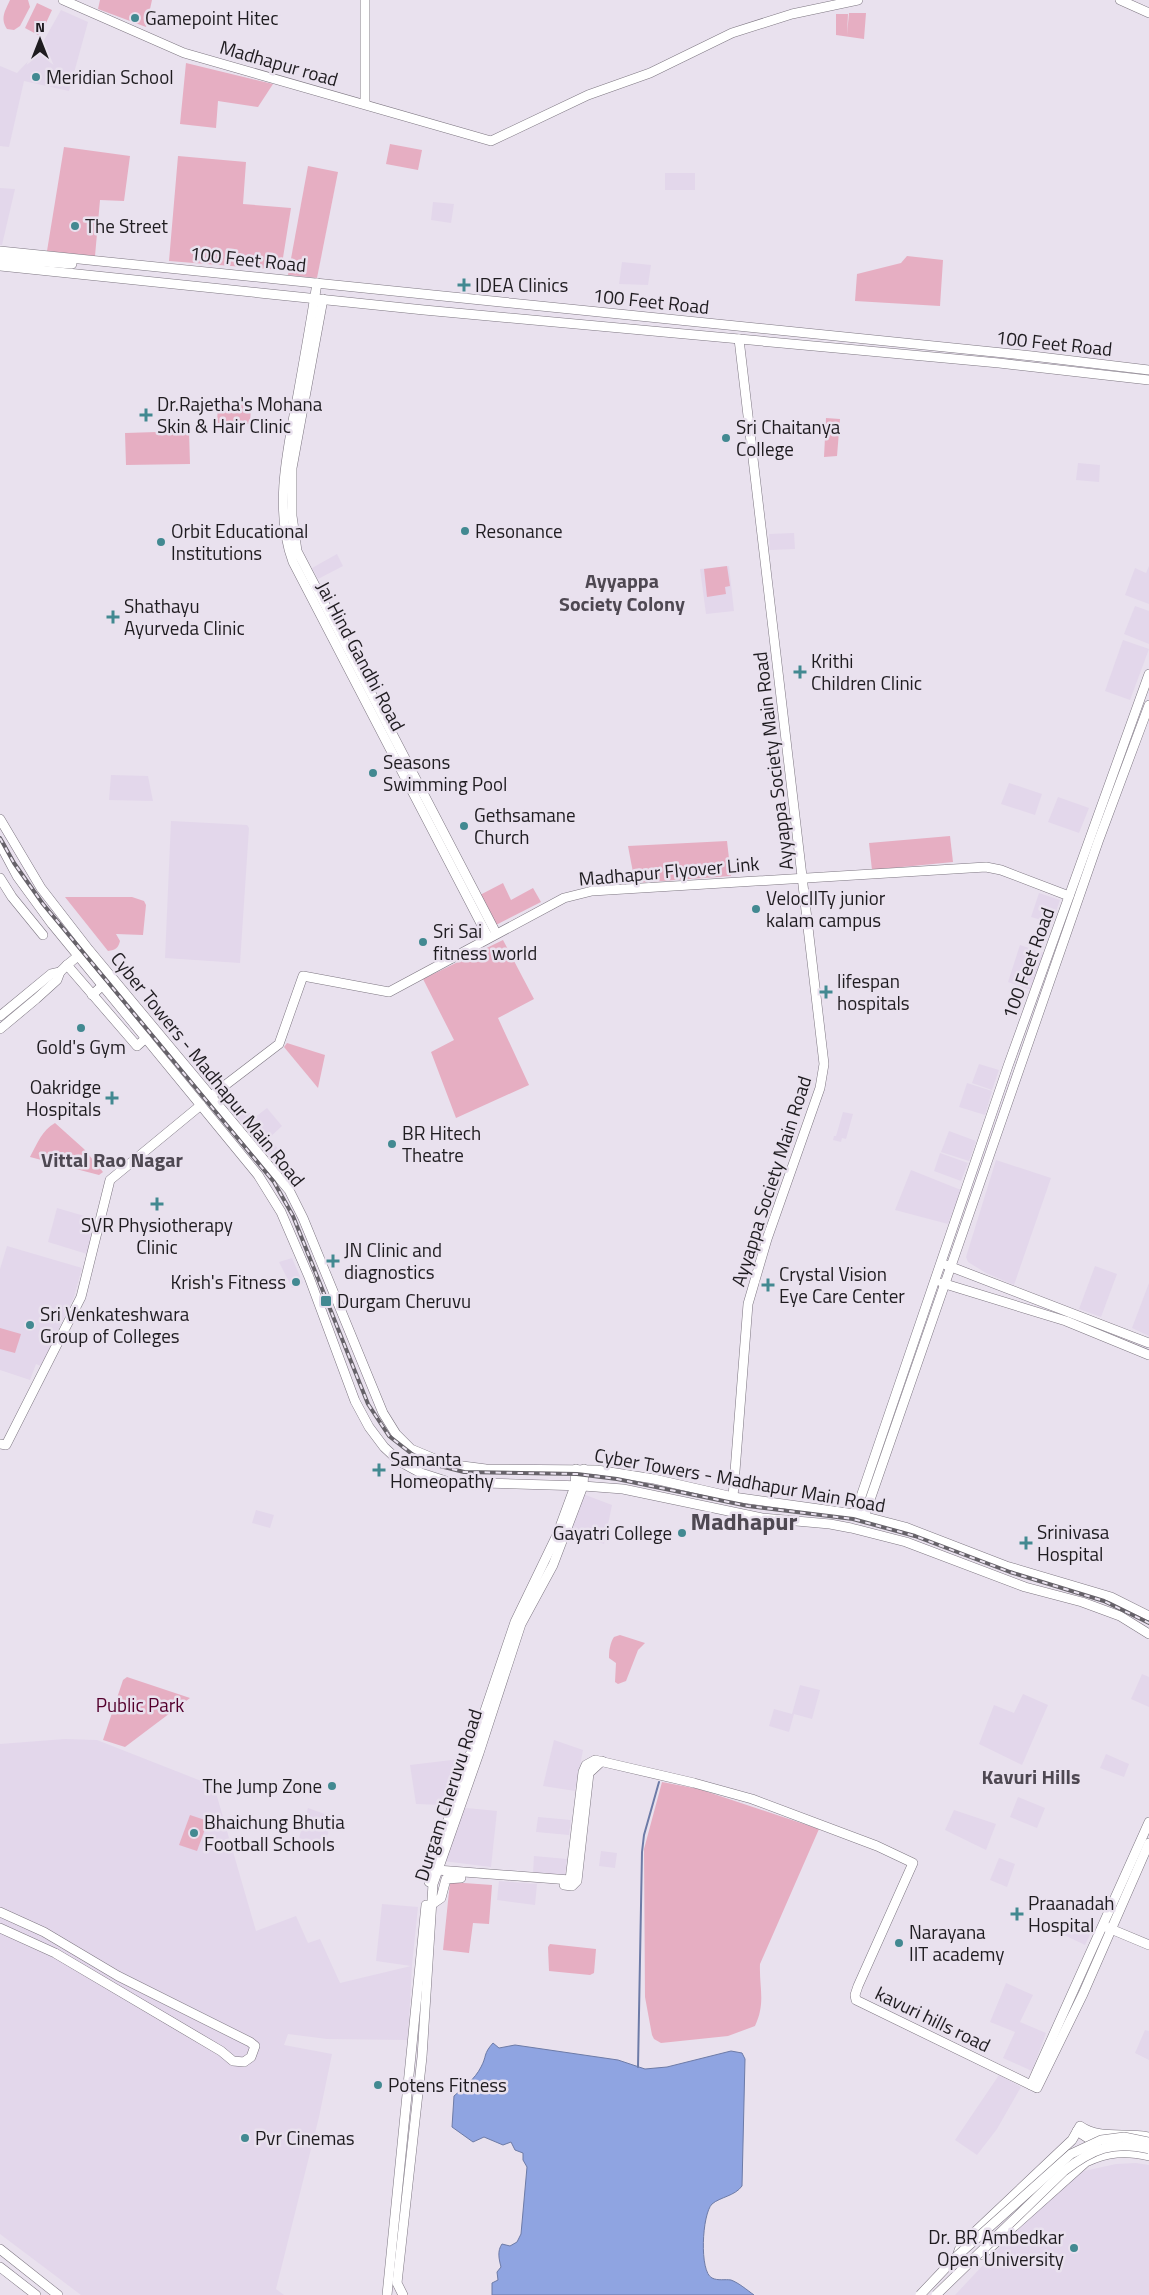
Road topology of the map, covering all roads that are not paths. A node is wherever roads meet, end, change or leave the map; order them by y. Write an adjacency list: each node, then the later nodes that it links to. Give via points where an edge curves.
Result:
1 (63, 0): 6 (main road, Madhapur road, via 184,53)
2 (365, 0): 6 (main road)
3 (858, 0): 6 (main road, Madhapur road, via 792,14 732,33 650,73 588,95 492,141)
4 (1120, 0): 5 (main road)
5 (1149, 13)
6 (366, 104)
7 (0, 251): 9 (main road, 100 Feet Road)
8 (0, 259): 9 (main road)
9 (117, 263): 11 (main road, 100 Feet Road)
10 (0, 266): 13 (main road, 100 Feet Road)
11 (231, 274): 12 (main road, 100 Feet Road); 13 (main road)
12 (317, 283): 14 (main road, Jai Hind Gandhi Road); 16 (main road, 100 Feet Road)
13 (229, 290): 14 (main road, 100 Feet Road)
14 (319, 298): 15 (main road, 100 Feet Road); 32 (main road, Jai Hind Gandhi Road, via 292,468 292,516 297,551)
15 (739, 339): 17 (main road, 100 Feet Road); 27 (main road, Ayyappa Society Main Road)
16 (887, 342): 17 (main road); 18 (main road, 100 Feet Road)
17 (886, 354): 19 (main road, 100 Feet Road)
18 (1149, 370)
19 (1149, 380)
20 (1149, 674): 30 (main road, 100 Feet Road)
21 (1149, 704): 43 (main road, 100 Feet Road)
22 (0, 819): 24 (main road, Cyber Towers - Madhapur Main Road)
23 (0, 844): 25 (main road, Cyber Towers - Madhapur Main Road)
24 (29, 870): 25 (main road); 28 (main road, Cyber Towers - Madhapur Main Road)
25 (17, 876): 29 (main road, Cyber Towers - Madhapur Main Road)
26 (0, 878): 31 (main road)
27 (802, 878): 30 (main road, Madhapur Flyover Link, via 986,867); 32 (main road, Madhapur Flyover Link, via 592,891 564,898); 51 (main road, Ayyappa Society Main Road, via 821,1034 823,1077 748,1304)
28 (41, 888): 29 (main road); 40 (main road, Cyber Towers - Madhapur Main Road)
29 (30, 893): 33 (main road, Cyber Towers - Madhapur Main Road)
30 (1069, 896): 42 (main road, 100 Feet Road)
31 (42, 935)
32 (492, 935): 40 (main road, Madhapur Flyover Link, via 389,992 303,976 279,1044)
33 (78, 956): 34 (main road); 35 (main road, Cyber Towers - Madhapur Main Road)
34 (63, 968): 36 (main road); 37 (main road); 38 (main road, via 57,980)
35 (103, 986): 36 (main road); 39 (main road, Cyber Towers - Madhapur Main Road)
36 (92, 995): 39 (main road, via 137,1046)
37 (0, 1016)
38 (0, 1029)
39 (146, 1038): 41 (main road, Cyber Towers - Madhapur Main Road)
40 (211, 1096): 49 (main road, Cyber Towers - Madhapur Main Road, via 288,1190 303,1218 377,1399 396,1434 416,1452 447,1464 486,1469)
41 (201, 1106): 48 (main road, via 110,1180 81,1297); 50 (main road, Cyber Towers - Madhapur Main Road, via 258,1175 281,1212 309,1277 354,1401 384,1447 408,1466 449,1482)
42 (941, 1263): 43 (main road); 44 (main road, 100 Feet Road)
43 (952, 1267): 45 (main road, 100 Feet Road); 46 (main road)
44 (935, 1280): 45 (main road); 52 (main road, 100 Feet Road)
45 (946, 1284): 47 (main road, via 1066,1321); 53 (main road, 100 Feet Road)
46 (1149, 1343)
47 (1149, 1355)
48 (3, 1444)
49 (580, 1469): 50 (main road, Durgam Cheruvu Road); 51 (main road, Cyber Towers - Madhapur Main Road, via 654,1479)
50 (579, 1486): 55 (main road, Cyber Towers - Madhapur Main Road, via 623,1489 762,1518 830,1524 906,1542 1025,1587 1120,1616); 59 (main road, Durgam Cheruvu Road, via 553,1566 518,1623)
51 (733, 1497): 52 (main road, Cyber Towers - Madhapur Main Road)
52 (855, 1514): 53 (main road, Cyber Towers - Madhapur Main Road)
53 (864, 1517): 54 (main road, Cyber Towers - Madhapur Main Road, via 927,1535 1006,1566 1111,1597)
54 (1149, 1616)
55 (1149, 1634)
56 (602, 1761): 59 (main road, via 590,1762 582,1772 570,1880); 60 (main road, via 589,1773 577,1881 572,1886 448,1878 444,1881 441,1898); 62 (main road, kavuri hills road, via 775,1806 913,1862 858,1986 856,2000 1034,2087)
57 (1149, 1822): 62 (main road, kavuri hills road)
58 (1149, 1843): 62 (main road, kavuri hills road)
59 (434, 1873): 60 (main road, Durgam Cheruvu Road); 79 (main road, Durgam Cheruvu Road, via 424,1917)
60 (431, 1905): 80 (main road, Durgam Cheruvu Road, via 422,2057 396,2283)
61 (0, 1912): 65 (main road, via 44,1932)
62 (1107, 1927): 64 (main road)
63 (0, 1928): 66 (main road, via 55,1953)
64 (1149, 1945)
65 (118, 1976): 66 (main road); 66 (main road, via 250,2042 255,2046 251,2057 244,2062 233,2061)
66 (112, 1985)
67 (1077, 2131): 68 (main road, via 1080,2126 1100,2135 1132,2134); 71 (main road); 74 (main road, via 1062,2151 961,2245)
68 (1149, 2138)
69 (1149, 2142): 74 (main road, bridge, via 1124,2137 1101,2140 1071,2154)
70 (1149, 2149): 75 (main road, bridge, via 1113,2146 1084,2155)
71 (1114, 2153): 72 (main road); 75 (main road, via 1086,2162 978,2259)
72 (1149, 2156)
73 (0, 2249): 78 (main road)
74 (957, 2256): 81 (main road, bridge)
75 (971, 2261): 82 (main road, bridge)
76 (0, 2267): 77 (main road)
77 (36, 2295)
78 (58, 2295)
79 (387, 2295)
80 (403, 2295)
81 (920, 2295)
82 (936, 2295)

